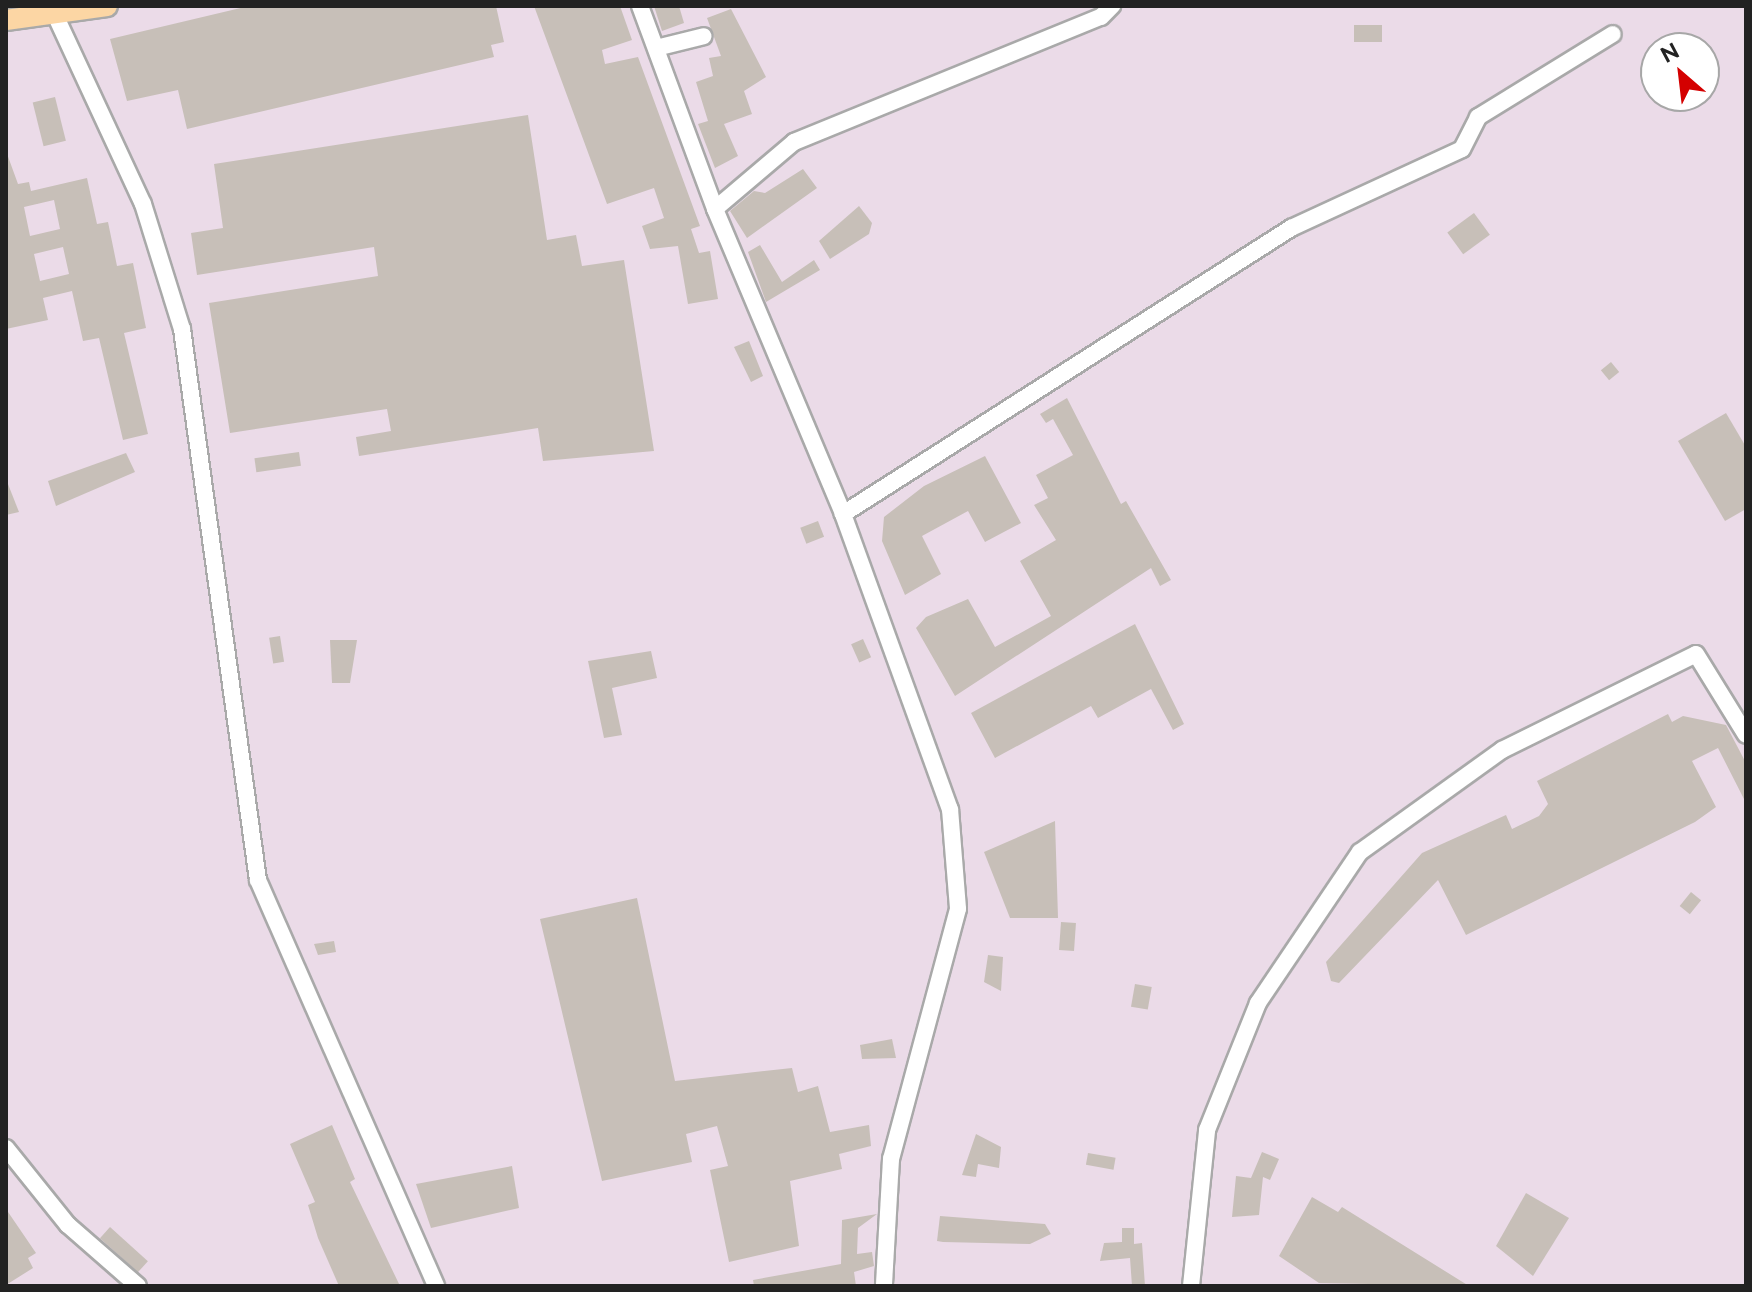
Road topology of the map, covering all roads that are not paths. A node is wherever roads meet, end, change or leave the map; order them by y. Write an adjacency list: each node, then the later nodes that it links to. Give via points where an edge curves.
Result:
1 (107, 6): 4 (main road)
2 (640, 6): 8 (street)
3 (1112, 6): 9 (street, via 1101,17 794,142)
4 (53, 10): 5 (main road); 14 (street, via 143,204 182,329 258,880)
5 (6, 20)
6 (1613, 34): 10 (street, via 1478,117 1462,149 1291,228)
7 (704, 36): 8 (street)
8 (656, 48): 9 (street)
9 (715, 209): 10 (street)
10 (843, 514): 15 (street, via 950,809 958,909 891,1159)
11 (1746, 735): 16 (street, via 1696,654 1502,750 1360,852 1258,1003 1207,1130)
12 (6, 1148): 13 (street, via 68,1225)
13 (138, 1286)
14 (436, 1286)
15 (884, 1286)
16 (1191, 1286)

